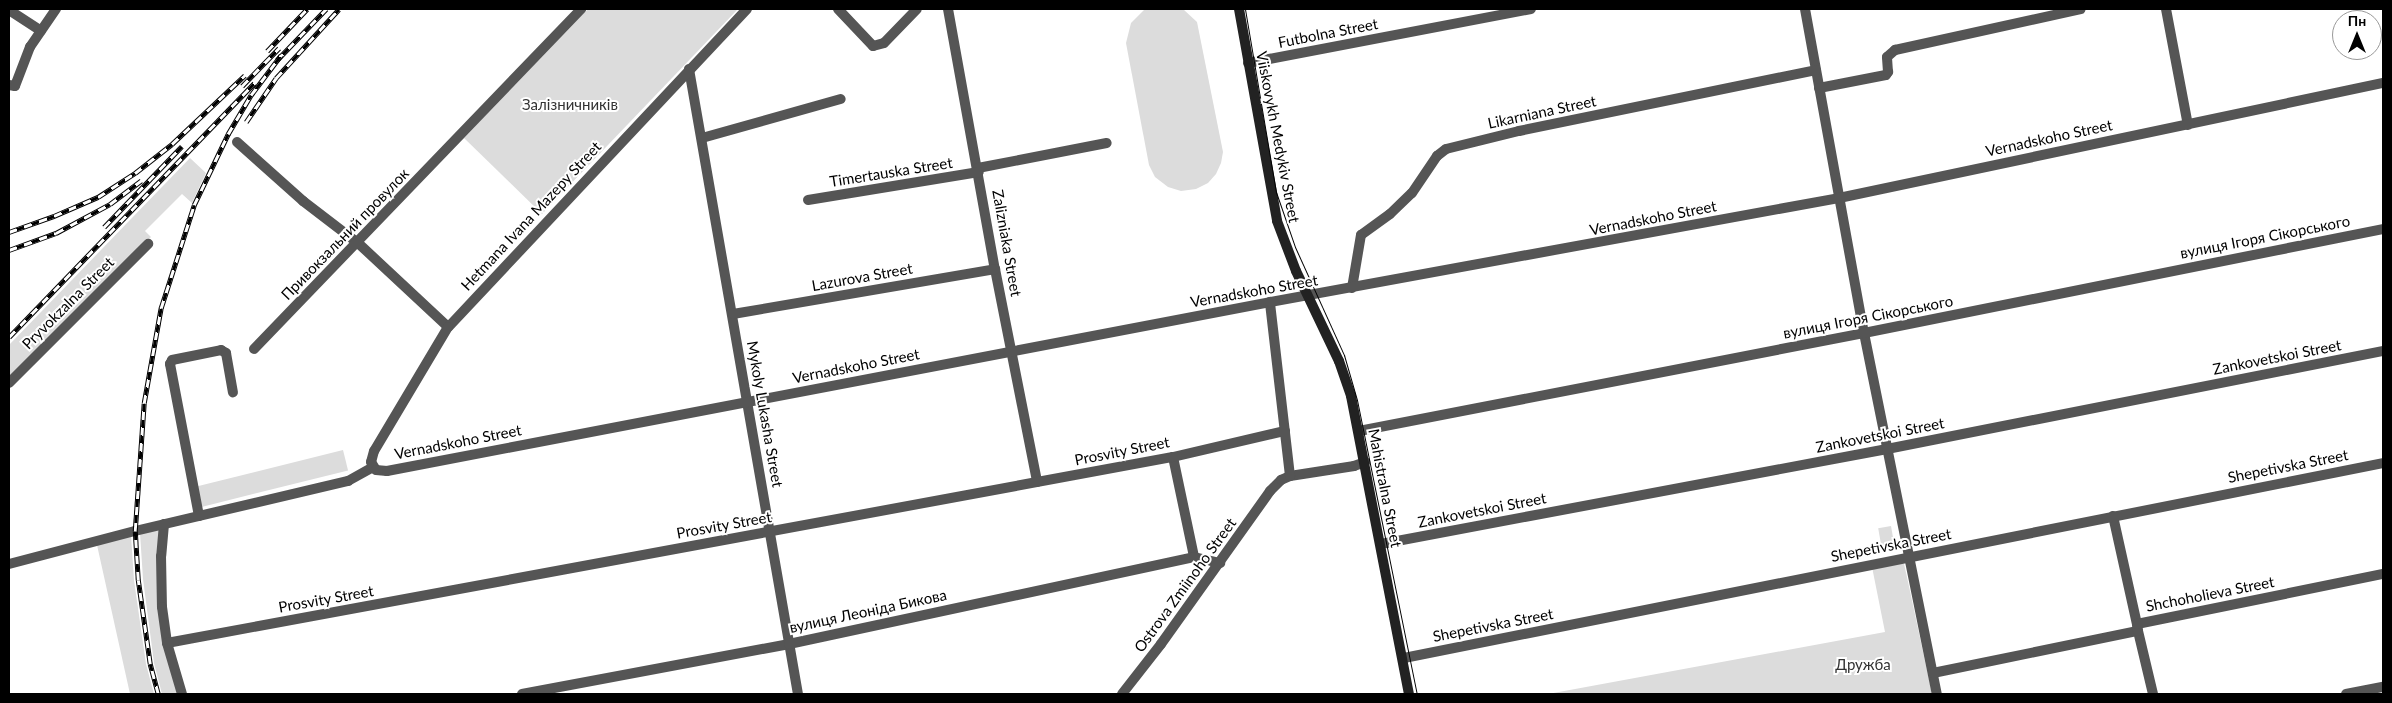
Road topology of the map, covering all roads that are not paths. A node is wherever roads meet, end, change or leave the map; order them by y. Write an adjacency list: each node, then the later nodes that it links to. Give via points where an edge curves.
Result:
1 (56, 9): 14 (street)
2 (580, 9): 30 (street, Привокзальний провулок)
3 (747, 9): 16 (street, Hetmana Ivana Mazepy Street)
4 (838, 9): 5 (street, via 874,46 884,43)
5 (918, 9)
6 (948, 9): 26 (street, Zalizniaka Street)
7 (1239, 9): 15 (main road, Viiskovykh Medykiv Street)
8 (1531, 9): 13 (street, Futbolna Street)
9 (1805, 9): 17 (street)
10 (2082, 9): 20 (street, via 1895,50 1887,57 1886,75)
11 (2166, 9): 22 (street)
12 (9, 10): 14 (street)
13 (1495, 13): 15 (street, Futbolna Street)
14 (41, 31): 19 (street, via 30,46)
15 (1248, 63): 34 (main road, Viiskovykh Medykiv Street, via 1277,222)
16 (689, 69): 23 (street, Mykoly Lukasha Street); 37 (street, Hetmana Ivana Mazepy Street)
17 (1816, 70): 20 (street); 33 (street, Likarniana Street, via 1446,149 1412,193 1361,235)
18 (2383, 83): 22 (street, Vernadskoho Street)
19 (12, 85)
20 (1819, 88): 27 (street)
21 (841, 99): 23 (street)
22 (2188, 124): 27 (street, Vernadskoho Street)
23 (702, 138): 36 (street, Mykoly Lukasha Street)
24 (237, 142): 30 (street)
25 (1107, 143): 26 (street, Timertauska Street)
26 (979, 170): 28 (street, Timertauska Street); 32 (street, Zalizniaka Street)
27 (1839, 198): 33 (street, Vernadskoho Street); 38 (street)
28 (808, 200)
29 (2383, 229): 38 (street, вулиця Ігоря Сікорського)
30 (358, 243): 37 (street); 39 (street, Привокзальний провулок)
31 (148, 244): 42 (street, Pryvokzalna Street)
32 (995, 270): 36 (street, Lazurova Street); 41 (street, Zalizniaka Street)
33 (1352, 288): 34 (street, Vernadskoho Street)
34 (1307, 296): 35 (street, Vernadskoho Street); 46 (main road, Mahistralna Street, via 1346,378)
35 (1270, 302): 41 (street, Vernadskoho Street); 45 (street)
36 (733, 314): 44 (street, Mykoly Lukasha Street)
37 (448, 327): 51 (street, Hetmana Ivana Mazepy Street, via 374,451)
38 (1864, 333): 46 (street, вулиця Ігоря Сікорського); 47 (street)
39 (254, 349)
40 (2383, 351): 47 (street, Zankovetskoi Street)
41 (1011, 352): 44 (street, Vernadskoho Street); 53 (street, Zalizniaka Street)
42 (9, 383)
43 (233, 392): 54 (street, via 226,353 221,350 172,360 170,364)
44 (747, 402): 51 (street, Vernadskoho Street, via 387,471); 57 (street, Mykoly Lukasha Street)
45 (1285, 431): 48 (street, Prosvity Street); 52 (street)
46 (1359, 431): 49 (main road, Mahistralna Street)
47 (1887, 449): 58 (street, Zankovetskoi Street); 60 (street)
48 (1173, 457): 53 (street, Prosvity Street); 59 (street)
49 (1364, 462): 52 (street); 58 (main road, Mahistralna Street)
50 (2383, 462): 55 (street, Shepetivska Street)
51 (373, 467): 54 (street, via 348,482)
52 (1290, 476): 61 (street, Ostrova Zmiinoho Street, via 1270,491)
53 (1038, 482): 57 (street, Prosvity Street)
54 (199, 516): 56 (street)
55 (2113, 516): 60 (street, Shepetivska Street); 64 (street)
56 (164, 524): 62 (street); 65 (street, via 161,583)
57 (770, 532): 65 (street, Prosvity Street); 66 (street, Mykoly Lukasha Street)
58 (1381, 544): 67 (main road, Mahistralna Street)
59 (1194, 557): 61 (street, вулиця Леоніда Бикова); 66 (street, вулиця Леоніда Бикова)
60 (1908, 557): 67 (street, Shepetivska Street); 68 (street)
61 (1220, 563): 73 (street, Ostrova Zmiinoho Street)
62 (9, 564)
63 (2383, 574): 64 (street, Shchoholieva Street)
64 (2137, 628): 68 (street, Shchoholieva Street); 76 (street)
65 (167, 643): 70 (street)
66 (790, 644): 71 (street, вулиця Леоніда Бикова); 72 (street, Mykoly Lukasha Street)
67 (1404, 658): 74 (main road, Mahistralna Street)
68 (1933, 673): 75 (street)
69 (2383, 687): 77 (street)
70 (182, 694)
71 (524, 694)
72 (798, 694)
73 (1122, 694)
74 (1409, 694)
75 (1937, 694)
76 (2153, 694)
77 (2346, 694)

